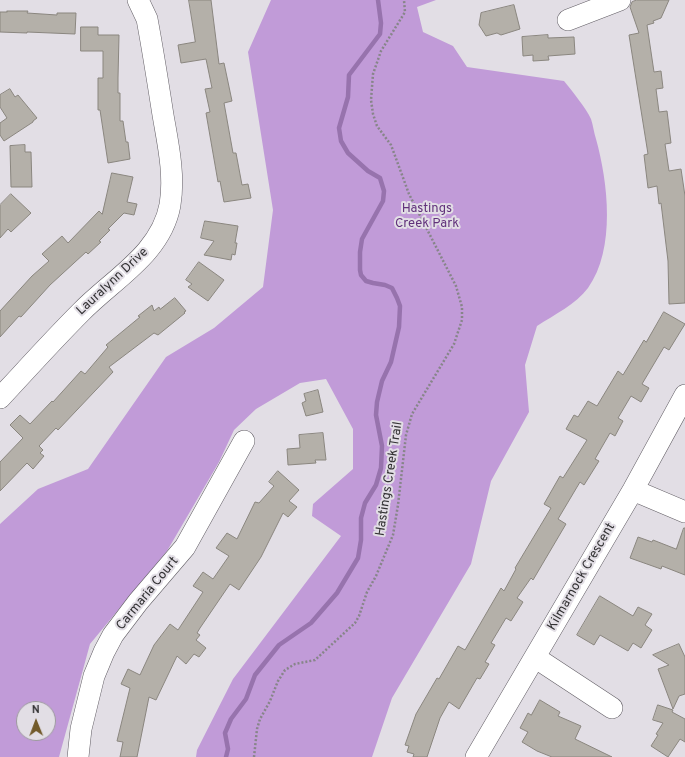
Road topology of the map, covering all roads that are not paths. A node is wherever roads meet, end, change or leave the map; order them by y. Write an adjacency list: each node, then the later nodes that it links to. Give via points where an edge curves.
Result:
1 (138, 0): 5 (street, Lauralynn Drive, via 147,19 170,158 170,206 162,227 149,249 81,311)
2 (620, 0): 3 (street)
3 (568, 20)
4 (685, 395): 7 (street, Kilmarnock Crescent)
5 (0, 398)
6 (244, 441): 11 (street, Carmaria Court, via 185,547 138,602 104,652 94,676 81,729)
7 (633, 490): 8 (street); 9 (street, Kilmarnock Crescent)
8 (685, 512)
9 (536, 658): 10 (street); 12 (street, Kilmarnock Crescent)
10 (612, 708)
11 (78, 757)
12 (476, 757)

